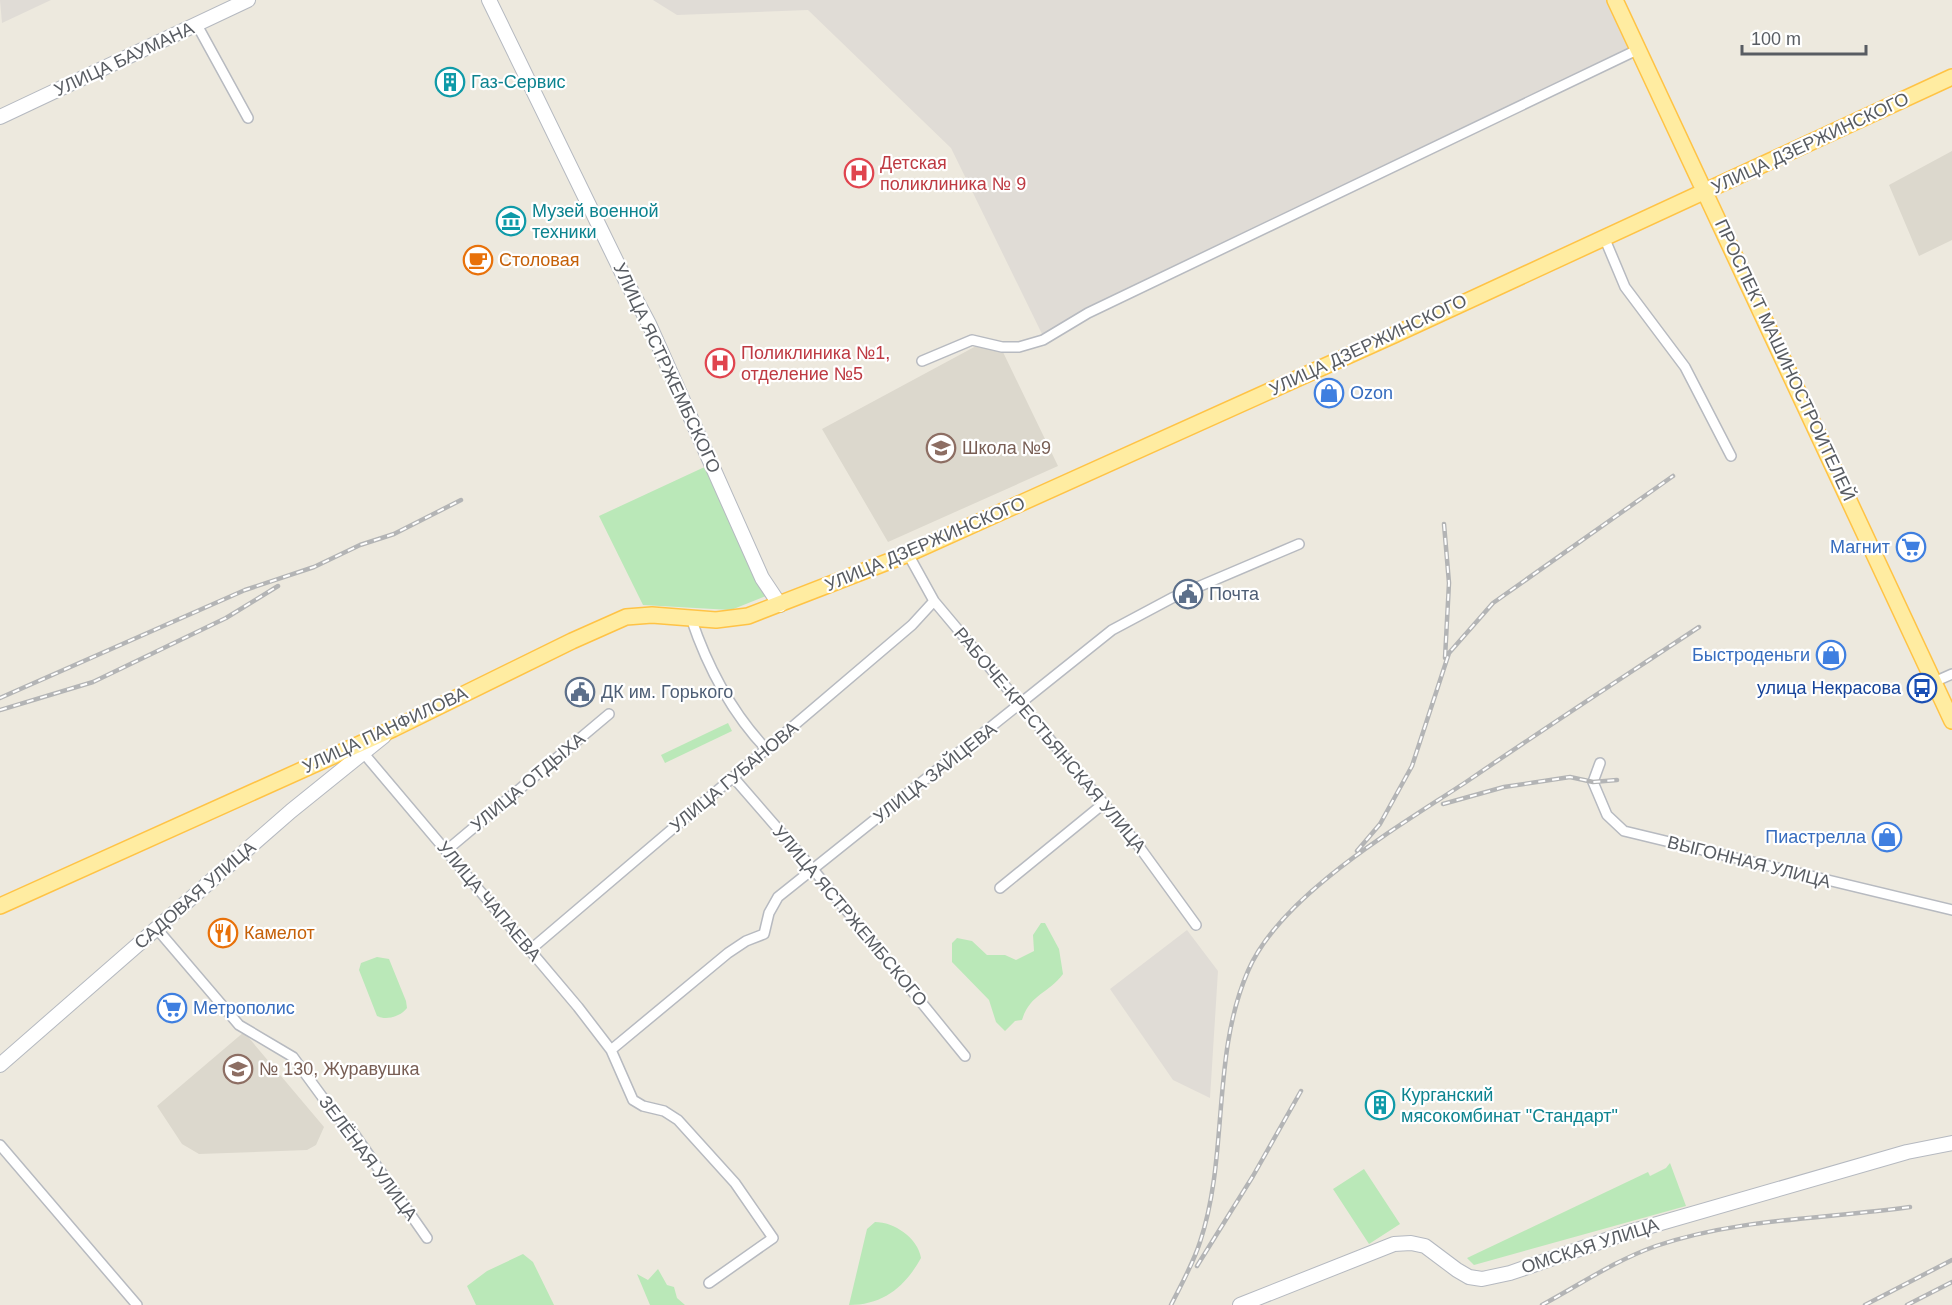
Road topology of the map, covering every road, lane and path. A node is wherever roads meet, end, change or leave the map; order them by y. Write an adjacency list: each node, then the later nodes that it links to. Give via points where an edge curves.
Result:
1 (248, 0): 4 (main road, УЛИЦА БАУМАНА)
2 (489, 0): 16 (main road, УЛИЦА ЯСТРЖЕМБСКОГО, via 649,324 762,578)
3 (1616, 0): 5 (main road, ПРОСПЕКТ МАШИНОСТРОИТЕЛЕЙ)
4 (197, 25): 7 (main road, УЛИЦА БАУМАНА); 8 (street)
5 (1639, 49): 9 (main road, ПРОСПЕКТ МАШИНОСТРОИТЕЛЕЙ); 11 (street, via 1108,304 1043,340 1019,347 972,340)
6 (1952, 77): 9 (main road, УЛИЦА ДЗЕРЖИНСКОГО)
7 (0, 117)
8 (248, 118)
9 (1707, 191): 10 (main road, УЛИЦА ДЗЕРЖИНСКОГО); 19 (main road, ПРОСПЕКТ МАШИНОСТРОИТЕЛЕЙ)
10 (1604, 237): 12 (street, via 1625,287 1685,367); 14 (main road, УЛИЦА ДЗЕРЖИНСКОГО)
11 (922, 361)
12 (1731, 456)
13 (1299, 544): 20 (street, УЛИЦА ЗАЙЦЕВА, via 1128,620)
14 (908, 554): 15 (street, РАБОЧЕ-КРЕСТЬЯНСКАЯ УЛИЦА); 16 (main road, УЛИЦА ДЗЕРЖИНСКОГО)
15 (934, 601): 20 (street, РАБОЧЕ-КРЕСТЬЯНСКАЯ УЛИЦА); 24 (street, УЛИЦА ГУБАНОВА, via 912,625)
16 (780, 605): 17 (main road, УЛИЦА ПАНФИЛОВА, via 732,619)
17 (691, 618): 23 (main road, УЛИЦА ПАНФИЛОВА, via 626,618 572,640 393,729); 24 (street, via 704,653 746,728)
18 (1952, 674): 19 (street)
19 (1934, 682): 22 (main road, ПРОСПЕКТ МАШИНОСТРОИТЕЛЕЙ)
20 (1023, 704): 27 (street, РАБОЧЕ-КРЕСТЬЯНСКАЯ УЛИЦА); 29 (street, УЛИЦА ЗАЙЦЕВА)
21 (609, 714): 28 (street, УЛИЦА ОТДЫХА)
22 (1952, 721)
23 (361, 749): 28 (street, УЛИЦА ЧАПАЕВА); 31 (main road, УЛИЦА ПАНФИЛОВА); 34 (main road, САДОВАЯ УЛИЦА)
24 (767, 750): 26 (street, УЛИЦА ГУБАНОВА)
25 (1600, 763): 32 (street, ВЫГОННАЯ УЛИЦА, via 1593,782 1607,815 1624,831)
26 (733, 777): 29 (street, УЛИЦА ЯСТРЖЕМБСКОГО); 35 (street, УЛИЦА ГУБАНОВА)
27 (1103, 804): 30 (street); 33 (street, РАБОЧЕ-КРЕСТЬЯНСКАЯ УЛИЦА, via 1136,841)
28 (447, 850): 35 (street, УЛИЦА ЧАПАЕВА)
29 (813, 868): 36 (street, УЛИЦА ЗАЙЦЕВА, via 773,904 764,934 728,953); 37 (street, УЛИЦА ЯСТРЖЕМБСКОГО)
30 (1000, 888)
31 (0, 906)
32 (1952, 910)
33 (1196, 925)
34 (157, 928): 38 (main road, САДОВАЯ УЛИЦА); 41 (street, ЗЕЛЁНАЯ УЛИЦА, via 239,1025 293,1057 355,1135)
35 (530, 950): 36 (street, УЛИЦА ЧАПАЕВА)
36 (611, 1050): 42 (street, УЛИЦА ЧАПАЕВА, via 633,1100 678,1120 735,1184 773,1238)
37 (965, 1056)
38 (0, 1065)
39 (1952, 1143): 44 (main road, ОМСКАЯ УЛИЦА, via 1896,1155 1648,1226 1510,1273 1482,1279 1469,1277 1425,1246 1394,1244)
40 (0, 1145): 43 (street)
41 (427, 1238)
42 (709, 1283)
43 (137, 1305)
44 (1240, 1305)

